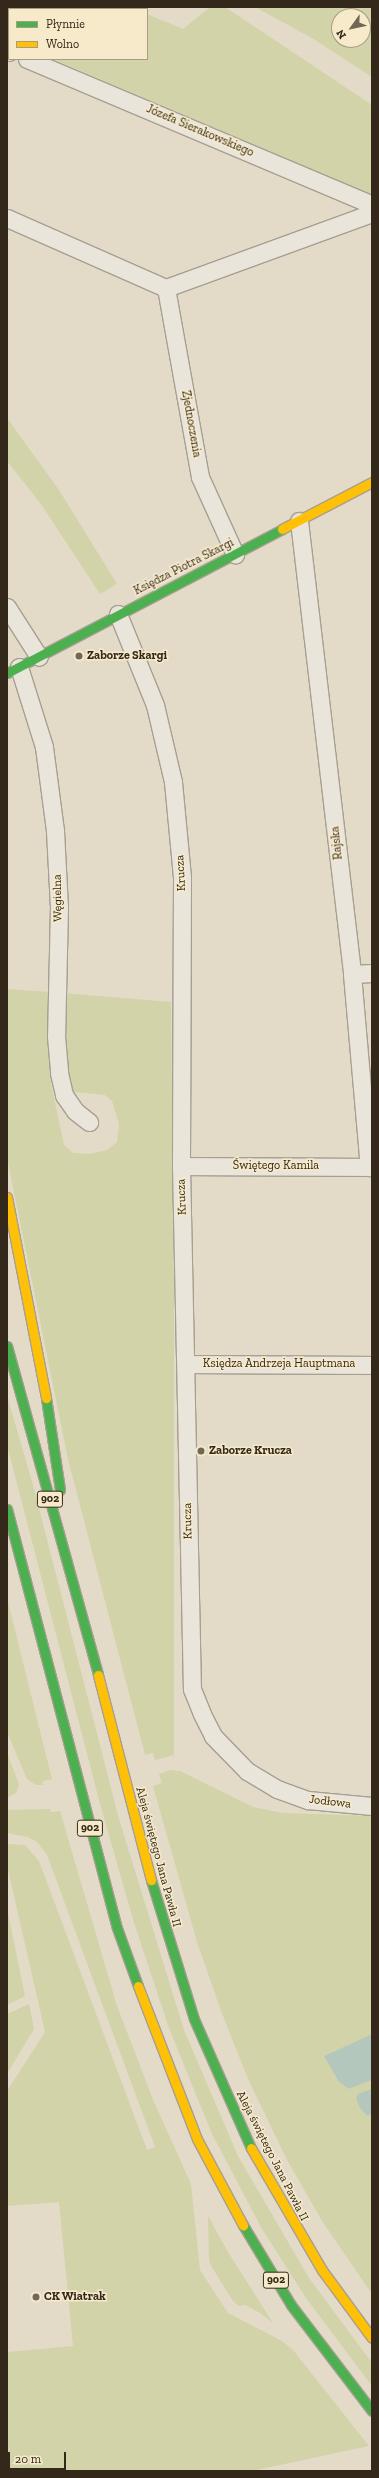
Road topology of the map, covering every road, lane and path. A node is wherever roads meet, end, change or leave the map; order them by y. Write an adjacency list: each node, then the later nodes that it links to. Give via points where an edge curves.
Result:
1 (29, 60): 2 (street, Józefa Sierakowskiego)
2 (372, 205)
3 (372, 213): 5 (street)
4 (7, 218): 5 (street)
5 (166, 288): 8 (street, Zjednoczenia, via 200,478)
6 (372, 482): 7 (main road, Księdza Piotra Skargi)
7 (299, 521): 8 (main road, Księdza Piotra Skargi); 14 (street, Rajska)
8 (235, 554): 10 (main road, Księdza Piotra Skargi)
9 (7, 608): 11 (street)
10 (118, 614): 11 (main road, Księdza Piotra Skargi); 16 (street, Krucza, via 155,705 173,782 182,878)
11 (39, 657): 12 (main road, Księdza Piotra Skargi)
12 (13, 670): 15 (street, Węgielna, via 44,747 55,831 59,907 56,1036 59,1073 64,1095 75,1111)
13 (372, 973): 14 (street)
14 (352, 974): 17 (street, Rajska)
15 (90, 1122)
16 (181, 1166): 17 (street, Świętego Kamila); 20 (street, Krucza)
17 (370, 1167)
18 (7, 1197): 22 (main road, via 45,1390)
19 (7, 1346): 25 (main road, Aleja świętego Jana Pawła II / 902)
20 (187, 1364): 21 (street, Księdza Andrzeja Hauptmana); 26 (street, Krucza, via 192,1689 213,1736)
21 (372, 1365)
22 (62, 1498)
23 (7, 1509): 29 (main road, 902, via 118,1928 162,2053 197,2139 237,2216 291,2305)
24 (64, 1514): 25 (main road)
25 (76, 1592): 28 (main road, Aleja świętego Jana Pawła II / 902, via 159,1913 194,2019 233,2112 261,2168 322,2270)
26 (247, 1771): 27 (street, Jodłowa, via 277,1789 308,1800)
27 (372, 1806)
28 (372, 2338)
29 (372, 2411)

